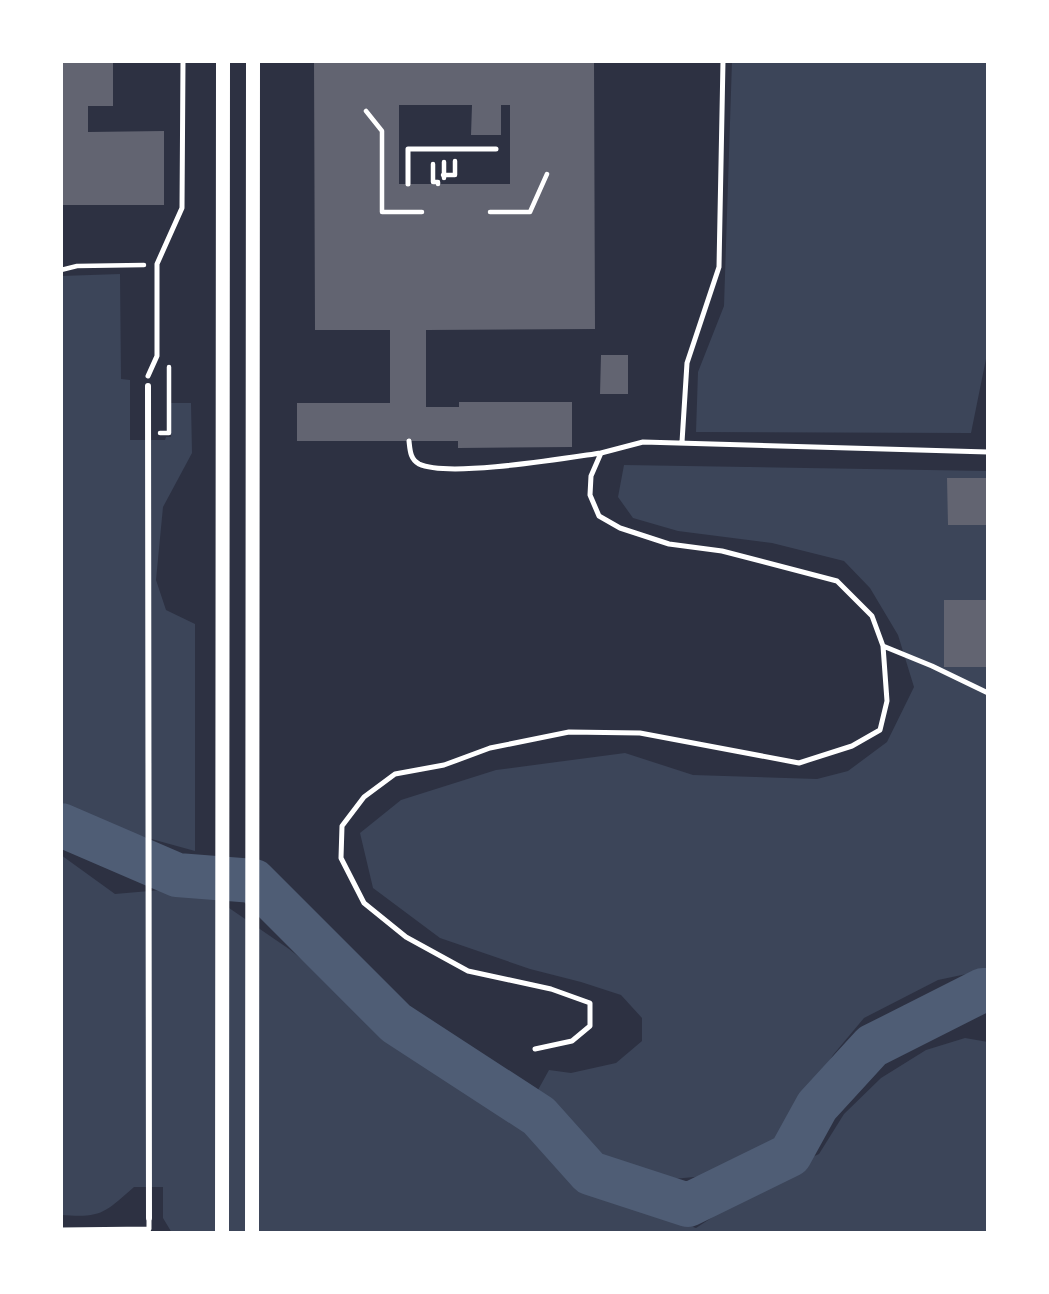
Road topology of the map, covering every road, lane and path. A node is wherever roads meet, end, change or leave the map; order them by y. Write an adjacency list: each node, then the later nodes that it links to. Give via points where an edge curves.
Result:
1 (183, 61): 16 (lane, via 182,208 157,264 157,356)
2 (223, 61): 28 (main road)
3 (253, 61): 29 (main road)
4 (723, 61): 20 (lane, via 719,267 687,363)
5 (366, 111): 11 (path, via 382,131 382,212)
6 (455, 149): 7 (lane); 9 (lane, via 408,149); 10 (path, via 455,175 443,177 444,162 433,162 433,182 438,182)
7 (496, 149)
8 (547, 174): 12 (path, via 530,212)
9 (408, 184)
10 (435, 191)
11 (422, 212)
12 (490, 212)
13 (123, 265): 14 (path)
14 (61, 270)
15 (169, 355): 18 (path)
16 (148, 376)
17 (148, 386): 26 (street)
18 (169, 433)
19 (409, 441): 22 (lane, via 410,454 419,464 446,469)
20 (682, 442): 21 (lane); 22 (lane, via 643,442)
21 (988, 452)
22 (601, 453): 23 (lane, via 591,476 590,495 599,516 669,544 722,551 837,581 872,616)
23 (883, 646): 24 (lane); 25 (lane, via 887,701 880,730 852,746 799,763 640,733 569,732 394,774 365,797 342,826 341,858 364,904 406,937 468,971 551,989 590,1003 590,1026 572,1041)
24 (988, 693)
25 (535, 1049)
26 (149, 1219): 27 (lane, via 149,1229)
27 (61, 1230)
28 (222, 1233)
29 (252, 1233)

